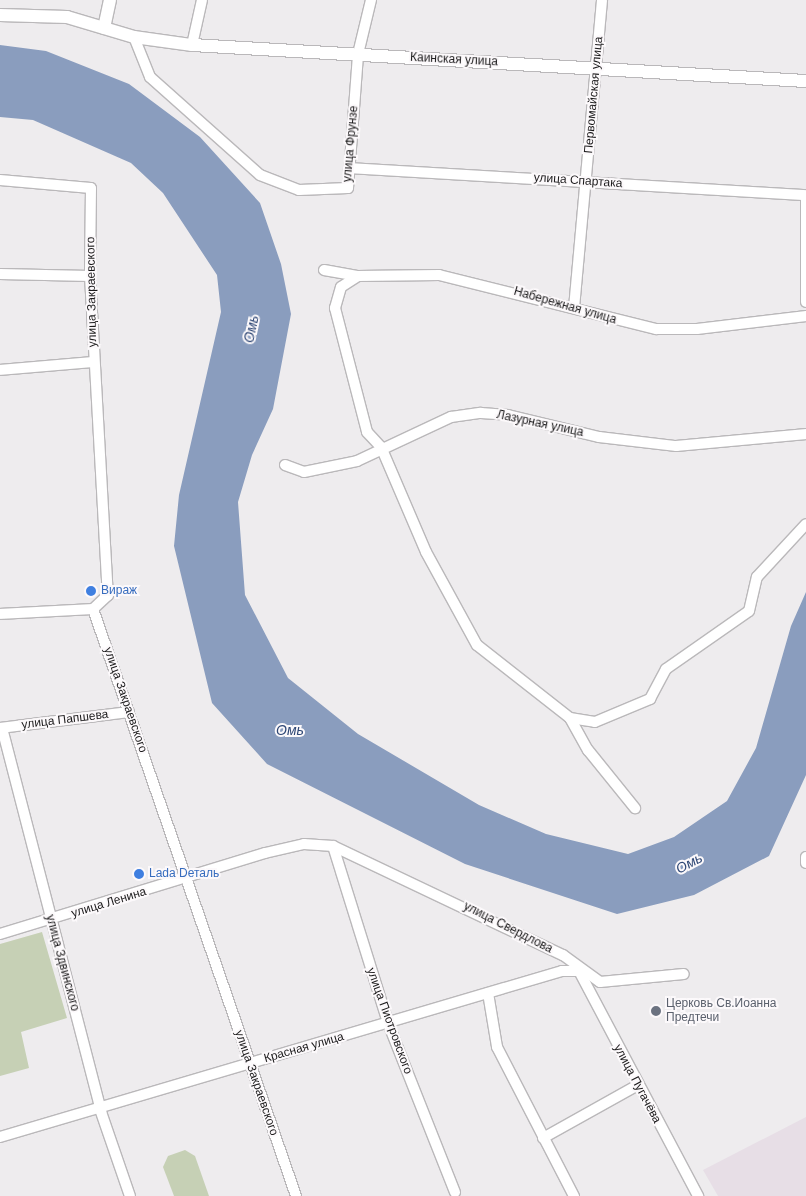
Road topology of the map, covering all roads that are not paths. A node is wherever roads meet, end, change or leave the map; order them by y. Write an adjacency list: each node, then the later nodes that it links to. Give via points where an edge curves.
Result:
1 (110, 0): 6 (main road)
2 (202, 0): 8 (street)
3 (371, 0): 9 (street, улица Фрунзе)
4 (602, 0): 10 (street, Первомайская улица)
5 (0, 15): 6 (main road, Каинская улица, via 67,17)
6 (104, 28): 7 (main road, Каинская улица)
7 (134, 37): 8 (main road, Каинская улица); 12 (street, улица Фрунзе, via 150,77 260,175 299,190 348,188)
8 (192, 45): 9 (main road, Каинская улица)
9 (358, 54): 10 (main road, Каинская улица); 12 (street, улица Фрунзе)
10 (598, 68): 11 (main road, Каинская улица); 14 (street, Первомайская улица)
11 (806, 82)
12 (349, 168): 14 (street, улица Спартака)
13 (0, 180): 18 (street, улица Закраевского, via 91,188)
14 (586, 181): 15 (street, улица Спартака); 21 (street, Первомайская улица)
15 (806, 196): 20 (street)
16 (324, 270): 19 (street, Набережная улица)
17 (0, 274): 18 (street)
18 (90, 276): 23 (street, улица Закраевского)
19 (358, 276): 21 (street, Набережная улица, via 439,275); 26 (street, via 342,287 335,308 366,432)
20 (806, 302)
21 (574, 308): 22 (street, Набережная улица, via 656,329 697,329)
22 (806, 316)
23 (94, 362): 24 (street); 29 (street, улица Закраевского, via 108,595)
24 (0, 370)
25 (806, 434): 26 (street, Лазурная улица, via 676,446 481,413 451,417)
26 (381, 447): 27 (street, Лазурная улица, via 357,460 304,472); 32 (street, via 426,552 476,645)
27 (285, 465)
28 (806, 524): 32 (street, via 757,577 749,611 666,669 650,699 595,722)
29 (93, 609): 30 (street); 31 (street, улица Закраевского)
30 (0, 614)
31 (129, 712): 33 (street, улица Папшева); 36 (street, улица Закраевского)
32 (570, 718): 34 (street, via 588,750)
33 (1, 728): 37 (street, улица Здвинского)
34 (635, 808)
35 (333, 846): 36 (street, улица Ленина, via 296,846); 39 (street, улица Свердлова, via 563,955); 42 (street, улица Пиотровского)
36 (185, 879): 37 (street, улица Ленина); 43 (street, улица Закраевского)
37 (51, 921): 38 (street, улица Ленина); 45 (street, улица Здвинского)
38 (0, 934)
39 (579, 971): 40 (street, улица Свердлова, via 600,982); 41 (street, Красная улица, via 562,971); 44 (street, улица Пугачёва)
40 (684, 974)
41 (488, 993): 42 (street, Красная улица); 47 (street, via 497,1047)
42 (388, 1023): 43 (street, Красная улица); 48 (street, улица Пиотровского)
43 (249, 1063): 45 (street, Красная улица); 50 (street, улица Закраевского)
44 (638, 1085): 47 (street); 52 (street, улица Пугачёва)
45 (100, 1106): 46 (street, Красная улица); 49 (street, улица Здвинского)
46 (0, 1136)
47 (543, 1138): 51 (street)
48 (455, 1192)
49 (130, 1196)
50 (296, 1196)
51 (574, 1196)
52 (698, 1196)

